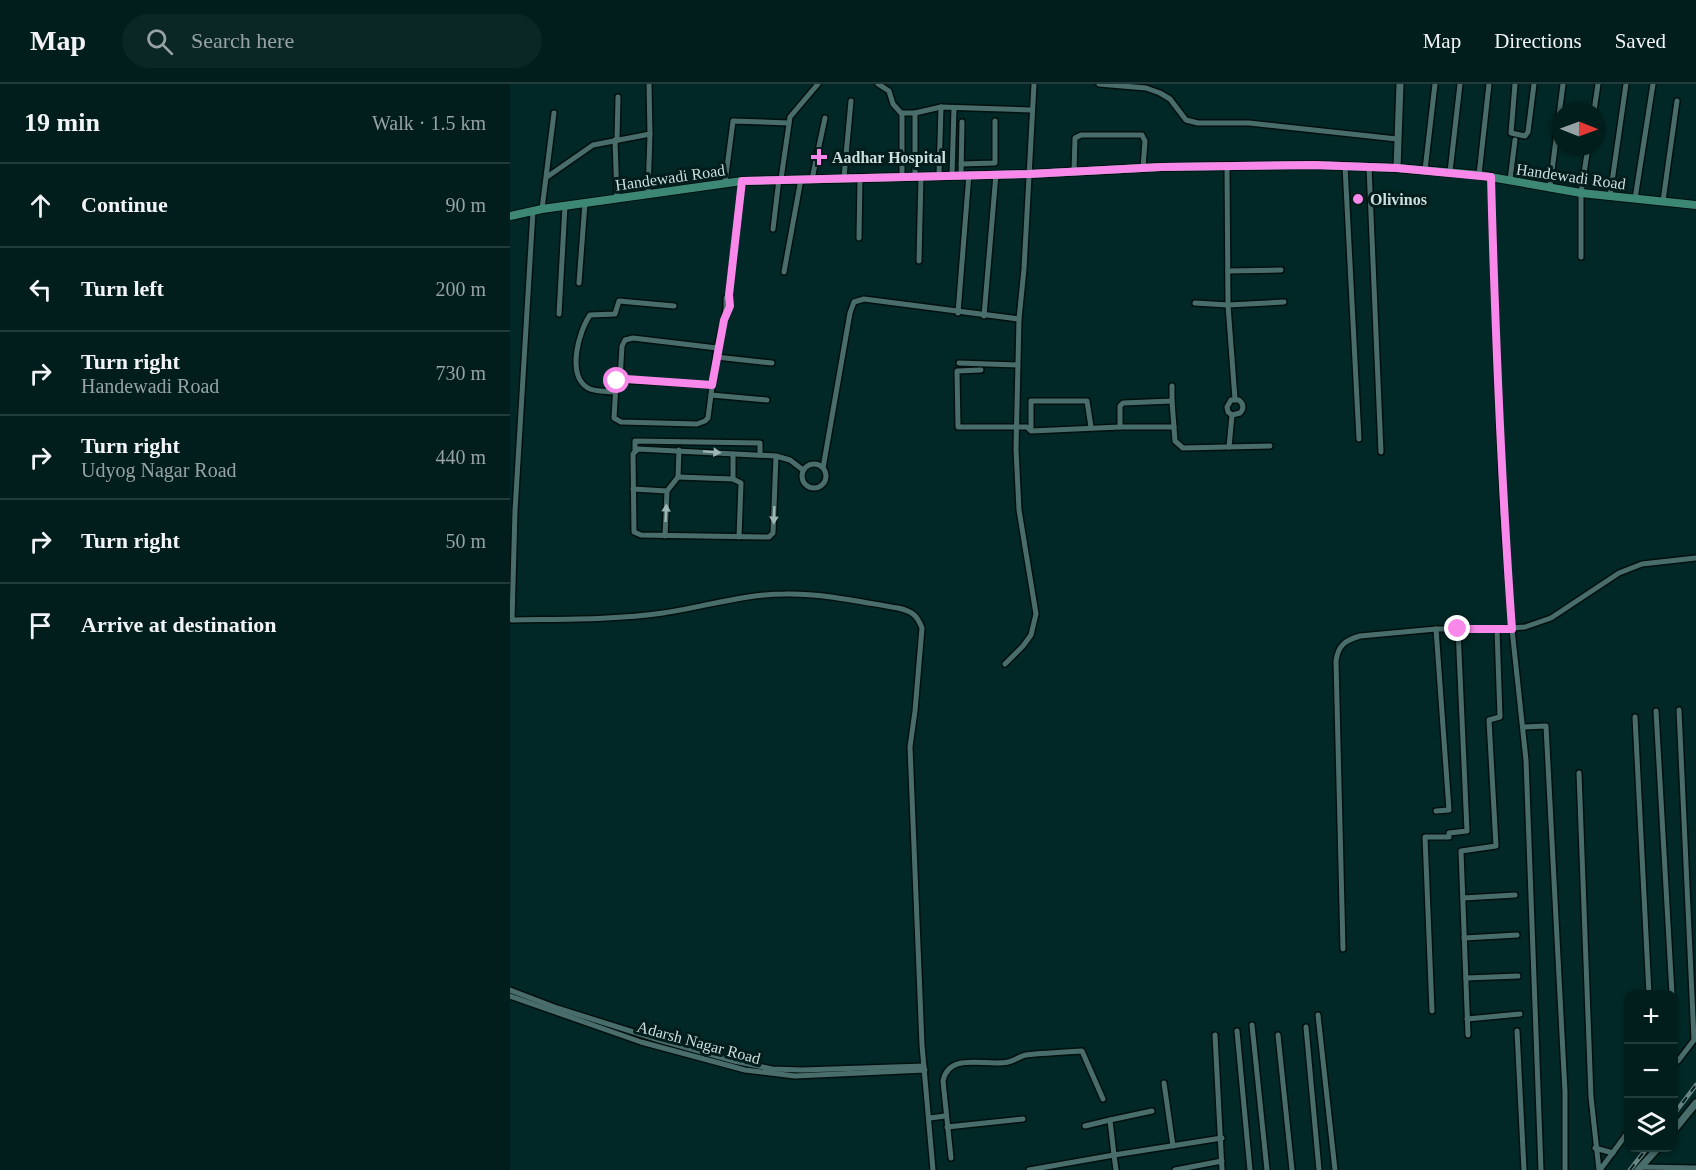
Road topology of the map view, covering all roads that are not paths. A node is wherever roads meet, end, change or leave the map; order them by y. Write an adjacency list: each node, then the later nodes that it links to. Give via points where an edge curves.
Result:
1 (650, 84): 30 (street)
2 (818, 84): 29 (street)
3 (878, 84): 24 (street, via 889,90 893,104)
4 (1034, 84): 22 (street)
5 (1099, 84): 31 (street, via 1160,93 1170,99 1186,120 1198,123 1249,123)
6 (1400, 84): 31 (street)
7 (1435, 84): 42 (street)
8 (1460, 84): 44 (street)
9 (1489, 84): 50 (street)
10 (1515, 84): 11 (street, via 1511,133 1525,136)
11 (1534, 84)
12 (1563, 84): 63 (street)
13 (1598, 84): 19 (street)
14 (1626, 84): 66 (street)
15 (1653, 84): 68 (street)
16 (618, 97): 32 (street)
17 (851, 101): 54 (street)
18 (1677, 101): 69 (street)
19 (1595, 102)
20 (941, 107): 21 (street); 25 (street); 48 (street)
21 (954, 108): 22 (street); 49 (street)
22 (1032, 110): 47 (street)
23 (554, 113): 53 (street)
24 (902, 113): 25 (street); 51 (street)
25 (915, 113): 52 (street)
26 (825, 118): 57 (street)
27 (995, 121): 35 (street, via 995,163)
28 (962, 122): 36 (street)
29 (789, 123): 58 (street); 62 (street, via 733,121)
30 (650, 134): 32 (street); 65 (street)
31 (1397, 139): 41 (street)
32 (616, 140): 53 (street, via 593,145); 67 (street)
33 (1515, 140): 60 (street)
34 (1587, 156): 64 (street)
35 (977, 163): 36 (street); 45 (street)
36 (961, 164): 45 (street)
37 (1345, 166): 38 (main road, Handewadi Road); 39 (main road, Handewadi Road); 112 (street)
38 (1227, 167): 40 (main road, Handewadi Road); 81 (street)
39 (1369, 167): 41 (main road, Handewadi Road); 117 (street)
40 (1143, 168): 43 (main road, Handewadi Road); 43 (street, via 1142,135 1082,135 1075,138)
41 (1397, 168): 42 (main road, Handewadi Road)
42 (1425, 170): 44 (main road, Handewadi Road)
43 (1074, 172): 47 (main road, Handewadi Road)
44 (1450, 172): 50 (main road, Handewadi Road)
45 (969, 174): 46 (main road, Handewadi Road); 49 (main road, Handewadi Road); 88 (street)
46 (996, 174): 47 (main road, Handewadi Road); 90 (street)
47 (1029, 174): 91 (street)
48 (939, 175): 49 (main road, Handewadi Road); 52 (main road, Handewadi Road)
49 (952, 175)
50 (1479, 175): 56 (main road, Handewadi Road)
51 (902, 176): 52 (main road, Handewadi Road); 55 (main road, Handewadi Road)
52 (918, 176): 79 (street)
53 (547, 177): 73 (street)
54 (844, 177): 55 (main road, Handewadi Road); 57 (main road, Handewadi Road)
55 (860, 177): 77 (street)
56 (1491, 177): 60 (main road, Handewadi Road); 134 (street, via 1503,513)
57 (812, 178): 59 (main road, Handewadi Road)
58 (780, 179): 59 (main road, Handewadi Road); 61 (main road, Handewadi Road); 76 (street)
59 (801, 179): 82 (street)
60 (1510, 180): 63 (main road, Handewadi Road)
61 (742, 181): 62 (main road, Handewadi Road); 92 (street, via 730,306)
62 (725, 183): 65 (main road, Handewadi Road)
63 (1550, 187): 64 (main road, Handewadi Road)
64 (1581, 193): 66 (main road, Handewadi Road); 78 (street)
65 (648, 194): 67 (main road, Handewadi Road)
66 (1610, 196): 68 (main road, Handewadi Road)
67 (617, 199): 70 (main road, Handewadi Road)
68 (1635, 199): 69 (main road, Handewadi Road)
69 (1663, 201): 71 (main road, Handewadi Road)
70 (585, 203): 72 (main road, Handewadi Road); 83 (street)
71 (1696, 205)
72 (565, 206): 73 (main road, Handewadi Road); 89 (street)
73 (542, 209): 74 (main road, Handewadi Road)
74 (533, 211): 75 (main road, Handewadi Road); 130 (street)
75 (510, 216)
76 (773, 229)
77 (859, 238)
78 (1581, 257)
79 (919, 261)
80 (1281, 270): 81 (street)
81 (1228, 271): 86 (street)
82 (784, 272)
83 (579, 283)
84 (1284, 302): 86 (street)
85 (1195, 303): 86 (street)
86 (1228, 305): 103 (street)
87 (674, 306): 101 (street, via 619,301 615,314 590,315 586,320 576,352 580,381 590,390)
88 (958, 313): 90 (street); 121 (street, via 869,300 854,302)
89 (559, 314)
90 (984, 316): 91 (street)
91 (1019, 319): 96 (street)
92 (717, 348): 93 (street); 98 (street, via 625,340)
93 (716, 357): 94 (street); 99 (street)
94 (772, 363)
95 (959, 363): 96 (street)
96 (1018, 365): 107 (street)
97 (981, 370): 107 (street, via 957,371 958,427)
98 (620, 380): 99 (street); 101 (street)
99 (712, 385): 102 (street)
100 (1172, 386): 105 (street)
101 (615, 392): 102 (street, via 614,418 621,422 702,423 708,418)
102 (711, 395): 104 (street)
103 (1235, 399): 106 (street, via 1227,406); 106 (street, via 1241,401 1243,409)
104 (767, 400)
105 (1172, 401): 108 (street, via 1123,403); 109 (street)
106 (1232, 415): 114 (street)
107 (1016, 427): 111 (street); 135 (street, via 1018,510 1036,614 1031,635)
108 (1120, 427): 109 (street); 110 (street)
109 (1174, 427): 114 (street, via 1175,441 1183,448)
110 (1091, 428): 111 (street); 111 (street, via 1087,401 1031,401)
111 (1031, 431)
112 (1359, 439)
113 (1270, 446): 114 (street)
114 (1229, 447)
115 (679, 450): 116 (street); 118 (street, one-way to 118); 123 (street)
116 (634, 451): 119 (street, via 635,441 760,443); 125 (street)
117 (1381, 452)
118 (733, 454): 119 (street); 124 (street)
119 (760, 455): 120 (street)
120 (776, 456): 122 (street); 128 (street, one-way to 128, via 772,536)
121 (823, 468): 122 (street, via 810,464); 122 (street, via 825,482 813,488 804,483)
122 (803, 470)
123 (678, 477): 124 (street); 126 (street)
124 (733, 479): 128 (street, via 741,483)
125 (633, 489): 126 (street); 127 (street, via 634,532)
126 (667, 491): 127 (street, one-way to 126)
127 (665, 536): 128 (street)
128 (739, 537)
129 (1696, 558): 134 (street, via 1642,564 1619,573 1551,618)
130 (511, 605): 166 (street, via 512,620 597,618 666,612 748,596 805,594 915,615 922,628 910,747)
131 (1436, 629): 132 (street); 141 (street, via 1449,810); 146 (street, via 1360,636 1345,642 1337,653)
132 (1458, 629): 133 (street); 153 (street, via 1467,831 1449,833 1449,837 1425,837)
133 (1497, 629): 134 (street); 143 (street, via 1500,717 1489,720 1496,846 1461,851)
134 (1512, 629): 139 (street)
135 (1005, 664)
136 (1679, 710): 164 (street)
137 (1656, 711): 151 (street)
138 (1635, 717): 150 (street)
139 (1523, 727): 200 (street); 201 (street, via 1546,726 1565,1092)
140 (1579, 773): 181 (street)
141 (1436, 811)
142 (1515, 895): 143 (street)
143 (1463, 898): 145 (street)
144 (1517, 935): 145 (street)
145 (1464, 938): 148 (street)
146 (1342, 949)
147 (1518, 976): 148 (street)
148 (1466, 978): 156 (street)
149 (510, 990): 166 (street, Adarsh Nagar Road, via 659,1040 772,1069)
150 (1649, 990)
151 (1672, 990)
152 (510, 996): 166 (street, Adarsh Nagar Road, via 641,1042 753,1072 795,1076)
153 (1432, 1011)
154 (1520, 1014): 156 (street)
155 (1318, 1015): 198 (street)
156 (1467, 1019): 163 (street)
157 (1252, 1025): 195 (street)
158 (1306, 1027): 197 (street)
159 (1237, 1031): 194 (street)
160 (1517, 1031): 199 (street)
161 (1215, 1035): 178 (street)
162 (1278, 1035): 196 (street)
163 (1468, 1035)
164 (1695, 1040): 165 (street)
165 (1678, 1061)
166 (924, 1068): 172 (street)
167 (1164, 1083): 180 (street)
168 (1102, 1099): 171 (street, via 1082,1051 1023,1056 1007,1063 973,1062 949,1068 943,1082)
169 (1696, 1104): 175 (street)
170 (1152, 1111): 174 (street)
171 (945, 1116): 172 (street); 177 (street)
172 (930, 1118): 189 (street)
173 (1023, 1119): 177 (street)
174 (1110, 1120): 176 (street); 184 (street)
175 (1678, 1125)
176 (1085, 1126)
177 (947, 1127): 185 (street)
178 (1222, 1138): 180 (street); 186 (street)
179 (1624, 1139): 183 (street)
180 (1173, 1146): 184 (street)
181 (1595, 1148): 183 (street); 202 (street)
182 (1654, 1152): 187 (street)
183 (1613, 1153): 202 (street)
184 (1114, 1155): 190 (street); 191 (street)
185 (951, 1158)
186 (1222, 1161): 192 (street); 193 (street)
187 (1640, 1168): 188 (street)
188 (1696, 1168)
189 (933, 1170)
190 (1029, 1170)
191 (1116, 1170)
192 (1175, 1170)
193 (1222, 1170)
194 (1250, 1170)
195 (1268, 1170)
196 (1292, 1170)
197 (1319, 1170)
198 (1335, 1170)
199 (1524, 1170)
200 (1541, 1170)
201 (1565, 1170)
202 (1599, 1170)

